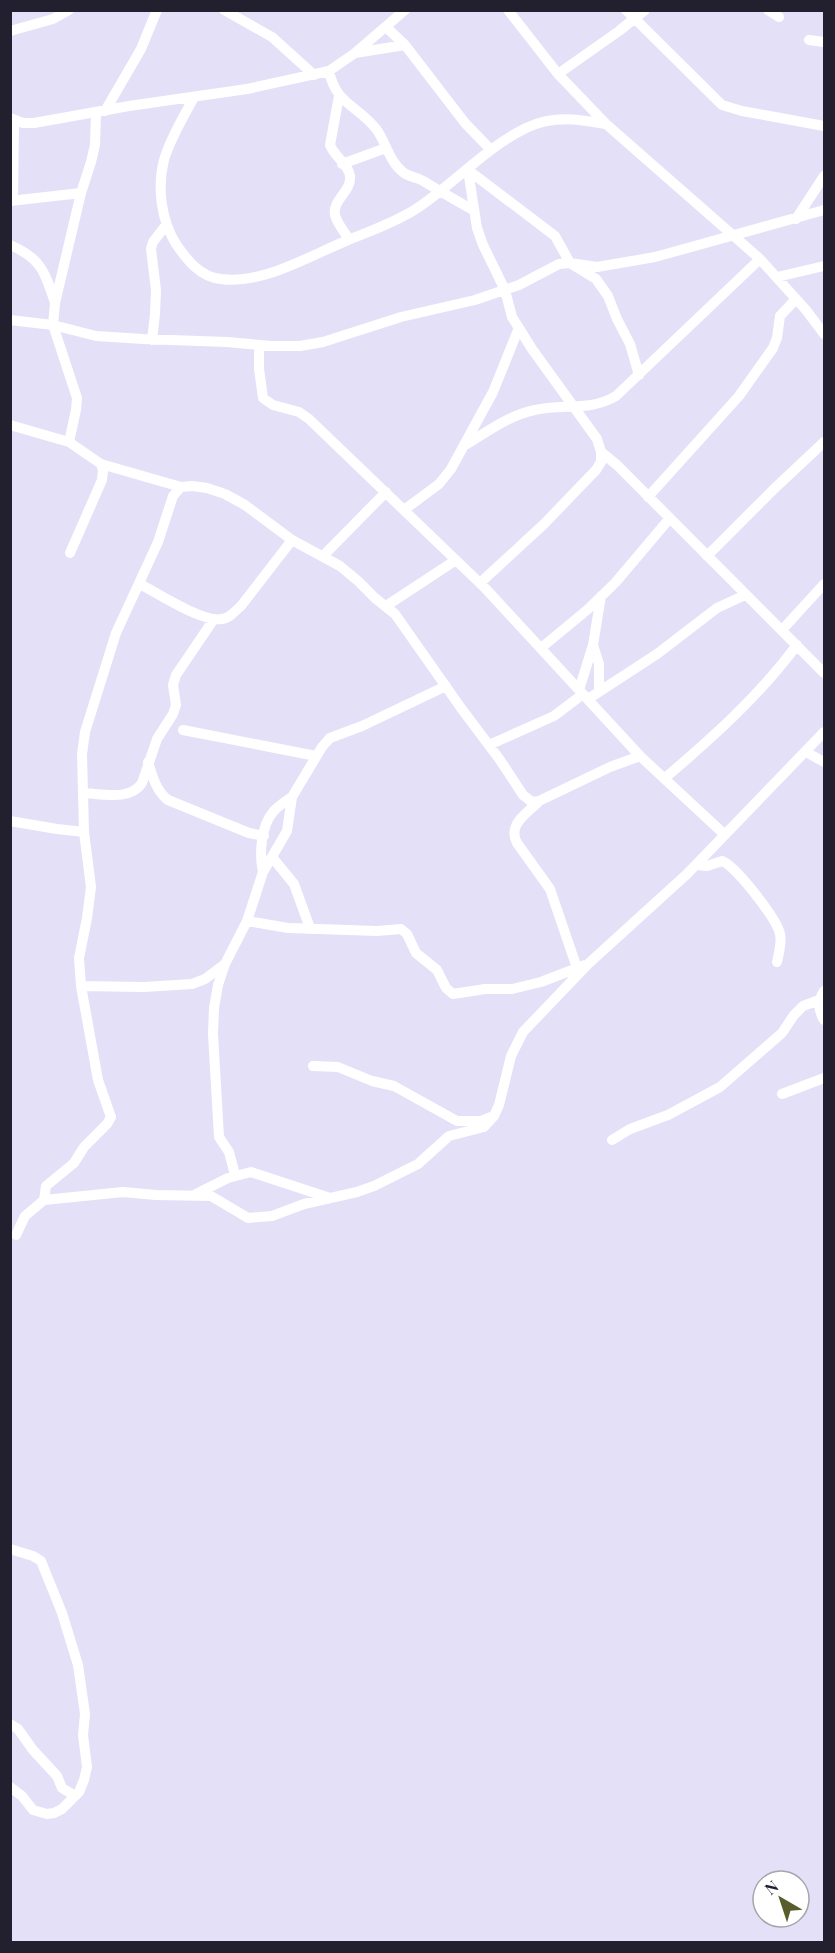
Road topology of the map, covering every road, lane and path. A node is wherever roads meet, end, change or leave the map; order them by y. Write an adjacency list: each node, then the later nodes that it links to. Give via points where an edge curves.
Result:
1 (69, 10): 12 (street, via 53,19)
2 (157, 10): 22 (street, via 141,49)
3 (224, 10): 19 (street, via 272,37)
4 (405, 10): 11 (street)
5 (508, 10): 18 (street)
6 (626, 10): 10 (street)
7 (645, 10): 10 (street)
8 (768, 10): 9 (street)
9 (779, 17)
10 (636, 19): 18 (street); 25 (street, via 722,105)
11 (386, 27): 15 (street); 16 (street)
12 (10, 31)
13 (809, 40): 14 (street)
14 (825, 42)
15 (405, 45): 16 (street); 27 (street, via 465,123)
16 (355, 53): 17 (street)
17 (329, 71): 19 (street); 20 (street)
18 (558, 74): 24 (street)
19 (314, 75): 21 (street)
20 (339, 96): 26 (street, via 373,125); 28 (street, via 330,145)
21 (193, 99): 22 (street); 37 (street, via 164,161 161,184)
22 (100, 112): 23 (street, via 34,123); 32 (street)
23 (12, 119): 33 (street)
24 (606, 124): 27 (street, via 559,118 526,128); 38 (street)
25 (825, 126)
26 (386, 148): 28 (street); 31 (street, via 404,173)
27 (491, 150): 29 (street)
28 (342, 164): 39 (street, via 351,178 335,213)
29 (468, 170): 31 (street); 34 (street); 42 (street, via 555,236)
30 (825, 176): 36 (street)
31 (439, 192): 34 (street); 39 (street, via 392,223)
32 (81, 194): 33 (street); 47 (street)
33 (12, 201)
34 (473, 210): 45 (street, via 483,245)
35 (825, 210): 36 (street)
36 (796, 219): 38 (street)
37 (166, 225): 39 (street, via 193,265 206,275 221,279 270,273); 52 (street, via 151,249 156,290)
38 (735, 236): 41 (street); 42 (street, via 617,265)
39 (349, 239)
40 (10, 245): 47 (street, via 39,263)
41 (760, 259): 44 (street); 54 (street)
42 (570, 263): 45 (street, via 551,267); 54 (street, via 596,279 604,289 630,344)
43 (825, 266): 44 (street)
44 (777, 277): 46 (street)
45 (505, 290): 50 (street); 53 (street, via 323,342)
46 (796, 299): 51 (street); 64 (street, via 780,316 773,348 739,396)
47 (55, 303): 49 (street)
48 (10, 320): 49 (street)
49 (53, 326): 52 (street, via 96,336); 57 (street, via 77,398)
50 (518, 330): 55 (street); 59 (street, via 493,392)
51 (825, 334)
52 (152, 340): 53 (street)
53 (258, 345): 63 (street, via 263,398 309,419)
54 (639, 375): 55 (street, via 603,404)
55 (574, 406): 59 (street, via 513,417); 60 (street)
56 (10, 425): 57 (street)
57 (69, 442): 61 (street)
58 (825, 442): 70 (street)
59 (465, 445): 65 (street, via 439,484)
60 (602, 452): 64 (street); 72 (street, via 601,462 572,497)
61 (101, 464): 62 (street); 68 (street, via 102,480)
62 (181, 488): 67 (street, via 199,487 225,494); 73 (street, via 173,496)
63 (386, 492): 65 (street); 69 (street)
64 (648, 496): 66 (street)
65 (404, 510): 71 (street)
66 (669, 518): 70 (street); 76 (street)
67 (292, 540): 69 (street); 78 (street, via 232,615)
68 (70, 553)
69 (323, 556): 77 (street)
70 (707, 556): 75 (street)
71 (456, 560): 72 (street); 77 (street)
72 (480, 583): 82 (street)
73 (140, 584): 78 (street); 96 (street, via 116,633 85,732)
74 (825, 584): 79 (street)
75 (745, 595): 79 (street); 85 (street, via 717,608)
76 (601, 596): 80 (street); 82 (street)
77 (386, 606): 84 (street)
78 (214, 619): 93 (street, via 176,675 176,705)
79 (782, 630): 81 (street)
80 (593, 645): 85 (street, via 599,664); 86 (street)
81 (797, 645): 83 (street); 95 (street, via 745,706)
82 (541, 648): 86 (street)
83 (825, 673)
84 (446, 686): 89 (street); 91 (street, via 330,738)
85 (599, 692): 86 (street)
86 (584, 694): 89 (street, via 554,716); 92 (street)
87 (183, 730): 91 (street)
88 (825, 732): 90 (street)
89 (489, 745): 98 (street, via 523,795 532,802)
90 (806, 752): 94 (street); 101 (street)
91 (316, 756): 97 (street)
92 (640, 756): 95 (street); 98 (street)
93 (148, 761): 96 (street, via 142,783 134,792); 102 (street, via 157,786 168,800)
94 (825, 762)
95 (666, 778): 101 (street)
96 (84, 793): 100 (street)
97 (292, 796): 102 (street, via 273,812); 103 (street, via 287,831)
98 (539, 801): 111 (street, via 514,828 513,835 550,889)
99 (10, 821): 100 (street)
100 (84, 831): 112 (street, via 91,887 79,958)
101 (724, 834): 104 (street)
102 (264, 836): 105 (street)
103 (272, 857): 105 (street); 107 (street, via 294,884)
104 (696, 865): 108 (street, via 722,861 728,864 769,911 781,941); 110 (street)
105 (263, 872): 106 (street)
106 (247, 921): 107 (street); 109 (street)
107 (310, 928): 111 (street, via 402,929 416,953 437,970 453,994 512,989)
108 (777, 962)
109 (225, 964): 112 (street, via 192,984); 120 (street, via 214,1008 213,1034 219,1137 229,1152)
110 (588, 964): 111 (street); 118 (street, via 523,1032 511,1056)
111 (577, 968)
112 (81, 986): 123 (street, via 98,1080 111,1117 74,1162 46,1186)
113 (822, 995): 114 (street, via 820,1014); 119 (street, via 803,1006 782,1033 720,1087)
114 (825, 1020)
115 (313, 1066): 118 (street, via 338,1067 394,1086 457,1121 481,1121)
116 (825, 1078): 117 (street)
117 (782, 1094)
118 (494, 1116): 122 (street, via 484,1127 449,1137 418,1164 398,1175)
119 (612, 1140)
120 (235, 1175): 121 (street); 122 (street, via 259,1173)
121 (193, 1195): 122 (street, via 211,1196 248,1218 272,1216); 123 (street, via 123,1192)
122 (331, 1198)
123 (44, 1200): 124 (street, via 25,1216)
124 (16, 1234)
125 (10, 1548): 128 (street, via 38,1558 44,1565 78,1665 87,1767)
126 (10, 1724): 128 (street, via 57,1776 62,1788)
127 (10, 1787): 128 (street, via 33,1810 47,1814 59,1811)
128 (75, 1796)

